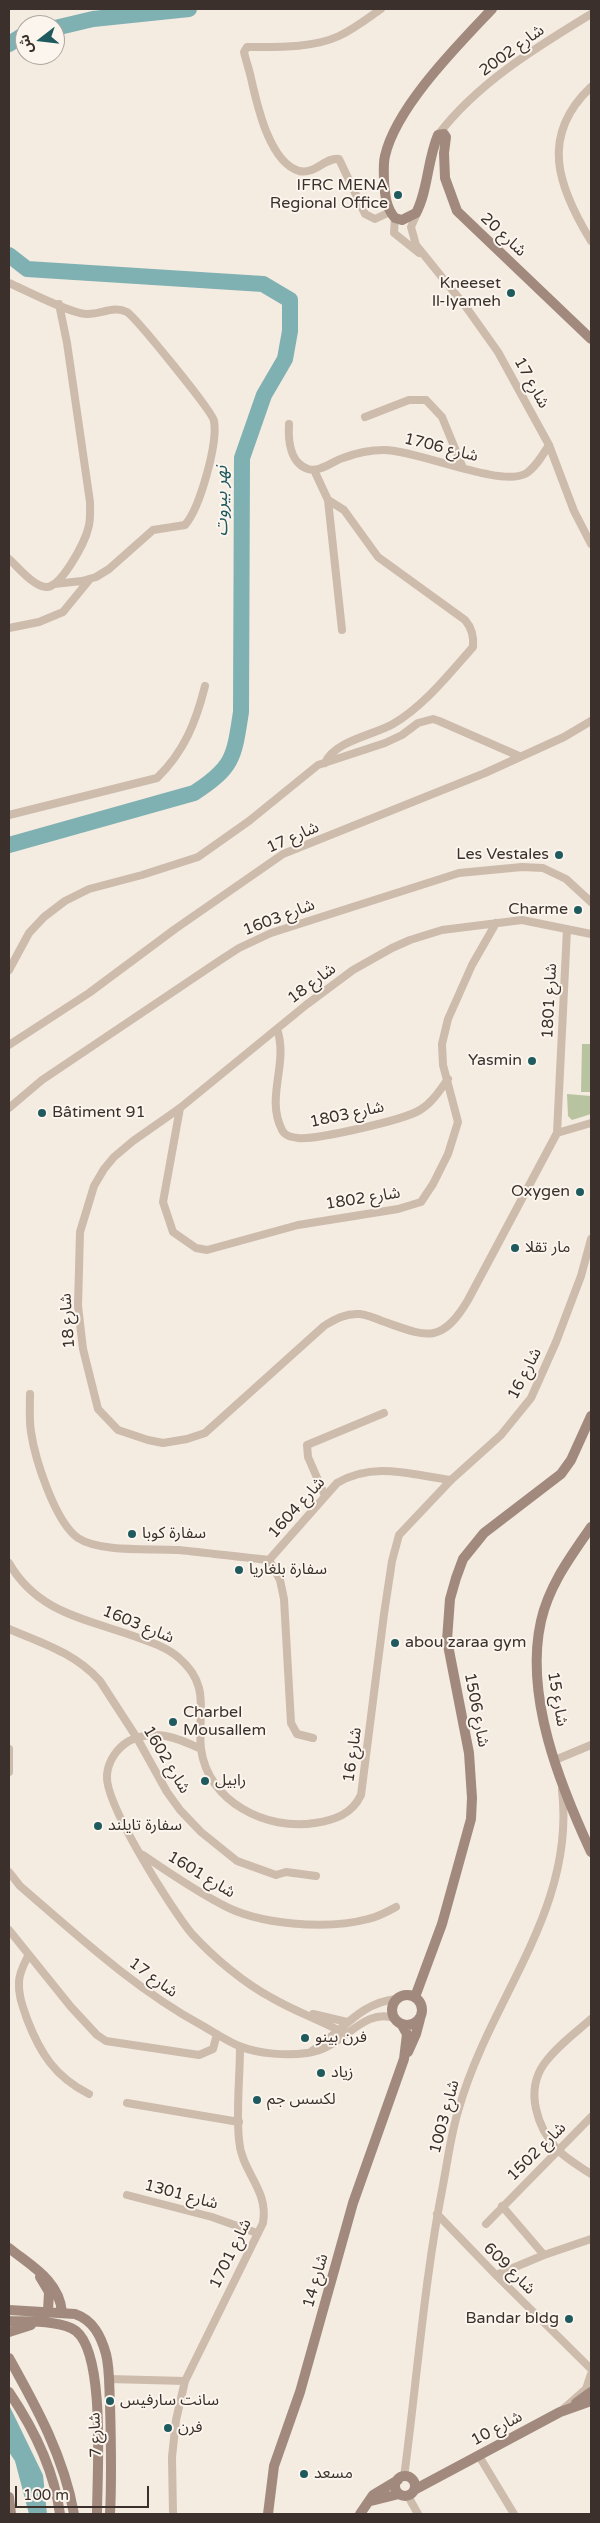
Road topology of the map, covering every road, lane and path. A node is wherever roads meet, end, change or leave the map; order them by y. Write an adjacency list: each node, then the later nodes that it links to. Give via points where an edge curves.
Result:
1 (381, 9): 7 (street, via 330,39 283,46 251,46 244,52 264,128 286,162 301,171 314,170 333,159 339,160 364,214 375,219)
2 (492, 9): 7 (street, via 427,82 392,136 384,163 385,197)
3 (591, 14): 5 (street, شارع 2002, via 503,73 452,116)
4 (591, 87): 8 (street, via 564,120 560,152 564,185)
5 (442, 136): 6 (street, via 428,166); 12 (street, شارع 20, via 445,178 457,211)
6 (420, 206): 7 (street, via 408,218); 9 (street, شارع 17, via 411,227)
7 (392, 215): 9 (street, شارع 17, via 394,234)
8 (591, 240)
9 (420, 253): 15 (street, شارع 17, via 466,307 498,352)
10 (9, 283): 11 (street)
11 (59, 304): 21 (street, via 85,314 118,308 133,317 156,341 214,421 205,481 187,523 181,527 153,530 109,569); 22 (street, via 90,516 82,544 68,569)
12 (591, 339)
13 (365, 417): 16 (street, via 409,400 426,400 442,418)
14 (289, 424): 17 (street, via 289,440 296,462)
15 (550, 445): 16 (street, شارع 1706, via 532,469 516,477); 19 (street, شارع 17, via 574,511)
16 (463, 468): 17 (street, شارع 1706, via 418,455 383,450 348,456)
17 (314, 470): 18 (street)
18 (328, 500): 24 (street); 28 (street, via 344,510 378,557 465,620 472,630 473,647 409,713 392,725 331,753)
19 (591, 544)
20 (9, 559): 22 (street, via 40,585)
21 (90, 579): 22 (street); 23 (street, via 63,612 39,622)
22 (54, 584)
23 (9, 628)
24 (342, 630)
25 (205, 686): 29 (street, via 187,740 157,778)
26 (591, 721): 27 (street, شارع 17, via 564,737)
27 (519, 756): 28 (street, via 433,719 418,723 385,742); 36 (street, شارع 17, via 283,854 89,993)
28 (325, 763): 34 (street, via 311,770 279,798 198,857 89,889 65,900 29,933)
29 (9, 814)
30 (591, 902): 38 (street, شارع 1603, via 558,873 522,867 460,874 271,933 219,961 42,1080)
31 (496, 923): 32 (street, شارع 18, via 522,920); 35 (street, شارع 18, via 442,930 392,948 353,970); 37 (street, شارع 1802, via 472,965 448,1019 442,1044)
32 (567, 930): 33 (street, شارع 18); 41 (street, شارع 1801)
33 (591, 934)
34 (9, 970)
35 (276, 1029): 37 (street, شارع 1803, via 282,1058 275,1103 282,1130 288,1136 328,1135 415,1113 431,1102); 39 (street, شارع 18)
36 (9, 1045)
37 (448, 1080): 39 (street, شارع 1802, via 458,1122 448,1154 421,1202 398,1209 298,1225 207,1250 196,1248 173,1232 163,1202)
38 (9, 1108)
39 (180, 1108): 41 (street, شارع 18, via 114,1157 104,1169 94,1186 80,1232 78,1306 83,1349 98,1409 118,1430 163,1443 187,1440 205,1433 324,1326 342,1316 366,1315 421,1334 436,1333 451,1324 468,1300)
40 (591, 1123): 41 (street)
41 (556, 1133)
42 (591, 1239): 46 (street, شارع 16, via 581,1276 531,1398 501,1435)
43 (30, 1394): 49 (street, via 31,1432 38,1459 58,1512 76,1537 120,1548 179,1550)
44 (384, 1413): 47 (street, via 306,1446)
45 (591, 1416): 67 (street, شارع 1506, via 572,1460 561,1474 484,1533 463,1560 456,1578 450,1599 447,1640 469,1753 471,1819 442,1924)
46 (451, 1480): 47 (street, شارع 1604, via 376,1469 351,1475); 56 (street, شارع 16, via 405,1526 396,1542 357,1803 346,1814 304,1825 284,1825 256,1817 234,1802 214,1782)
47 (325, 1496): 49 (street, شارع 1604)
48 (591, 1527): 57 (street, شارع 15, via 558,1576 541,1622 536,1666)
49 (270, 1560): 53 (street, شارع 1604, via 280,1580 284,1599 291,1723 297,1734)
50 (9, 1563): 56 (street, شارع 1603, via 23,1584 54,1608 155,1644 186,1664 200,1688)
51 (9, 1629): 52 (street, شارع 1602, via 85,1664)
52 (137, 1738): 56 (street, via 170,1736); 61 (street, via 119,1748 107,1774 109,1792); 63 (street, شارع 1602, via 180,1810 237,1862 276,1874)
53 (314, 1738)
54 (591, 1746): 57 (street)
55 (9, 1749): 58 (street)
56 (201, 1750)
57 (555, 1760): 59 (street, شارع 15)
58 (9, 1772)
59 (560, 1780): 60 (street, شارع 15); 90 (street, شارع 1003, via 564,1842 551,1897 521,1968 490,2024 459,2106)
60 (591, 1852)
61 (141, 1854): 64 (street, شارع 1601, via 222,1905 256,1918 308,1924 345,1923 367,1920); 69 (street, via 179,1916 202,1944 261,1991)
62 (9, 1872): 77 (street, شارع 17, via 20,1886 136,1984)
63 (316, 1876)
64 (396, 1907)
65 (9, 1930): 66 (street)
66 (28, 1956): 77 (street, via 71,2007 106,2041 199,2055 213,2049); 82 (street, via 19,1976 19,1991 36,2042 53,2069)
67 (415, 1997): 68 (street, via 405,1995); 70 (street, via 422,2005)
68 (396, 1999): 72 (street, via 392,2008); 73 (street, via 377,2003)
69 (297, 2010): 73 (street); 74 (street)
70 (420, 2019): 72 (street, via 412,2025); 81 (street)
71 (591, 2019): 86 (street, via 544,2063 533,2091 534,2105)
72 (398, 2021): 76 (street, شارع 17, via 376,2015); 81 (street, via 407,2034)
73 (347, 2022): 75 (street)
74 (329, 2025): 75 (street); 78 (street)
75 (337, 2030): 76 (street); 78 (street)
76 (349, 2033): 80 (street, شارع 17, via 330,2047)
77 (217, 2034): 79 (street, شارع 17)
78 (328, 2039): 80 (street)
79 (240, 2047): 80 (street, شارع 17, via 288,2055); 85 (street, شارع 1701)
80 (308, 2053)
81 (404, 2059): 123 (street, شارع 14, via 353,2203 300,2392 274,2466)
82 (89, 2094)
83 (127, 2103): 85 (street)
84 (591, 2117): 86 (street, شارع 1502)
85 (239, 2122): 92 (street, شارع 1701, via 242,2157 264,2199 263,2223)
86 (557, 2149): 87 (street); 89 (street, شارع 1502)
87 (591, 2174)
88 (127, 2195): 92 (street, شارع 1301, via 212,2217)
89 (502, 2206): 91 (street, شارع 1502); 95 (street)
90 (437, 2214): 97 (street, شارع 609); 115 (street, شارع 1003)
91 (486, 2224)
92 (257, 2233): 109 (street, شارع 1701)
93 (591, 2239): 95 (street)
94 (9, 2248): 96 (street)
95 (544, 2255): 97 (street)
96 (36, 2269): 99 (street, via 48,2292); 100 (street, via 55,2287)
97 (496, 2276): 105 (street, شارع 609)
98 (9, 2310): 99 (street, شارع 7)
99 (48, 2310): 100 (street, شارع 7)
100 (62, 2312): 108 (street, شارع 7, via 84,2317 94,2326 106,2354)
101 (9, 2321): 102 (street, شارع 7)
102 (43, 2322): 103 (street); 120 (street, شارع 7, via 76,2330 92,2360 96,2384)
103 (9, 2332)
104 (9, 2358): 119 (street, via 56,2447)
105 (584, 2363): 106 (street, شارع 609); 107 (street, شارع 609)
106 (591, 2368)
107 (591, 2374): 113 (street, شارع 609, via 590,2384)
108 (109, 2379): 109 (street); 121 (street, شارع 7)
109 (185, 2381): 122 (street, شارع 1701, via 172,2457)
110 (9, 2392): 118 (street, via 39,2442)
111 (591, 2392): 113 (street, شارع 10)
112 (591, 2402): 113 (street, شارع 10)
113 (564, 2411): 114 (street, شارع 10)
114 (479, 2456): 115 (street, شارع 10, via 440,2476); 126 (street)
115 (406, 2486): 124 (street, شارع 10, via 368,2503); 125 (street)
116 (9, 2497): 117 (street)
117 (11, 2514)
118 (60, 2514)
119 (74, 2514)
120 (96, 2514)
121 (110, 2514)
122 (173, 2514)
123 (268, 2514)
124 (360, 2514)
125 (418, 2514)
126 (514, 2514)

